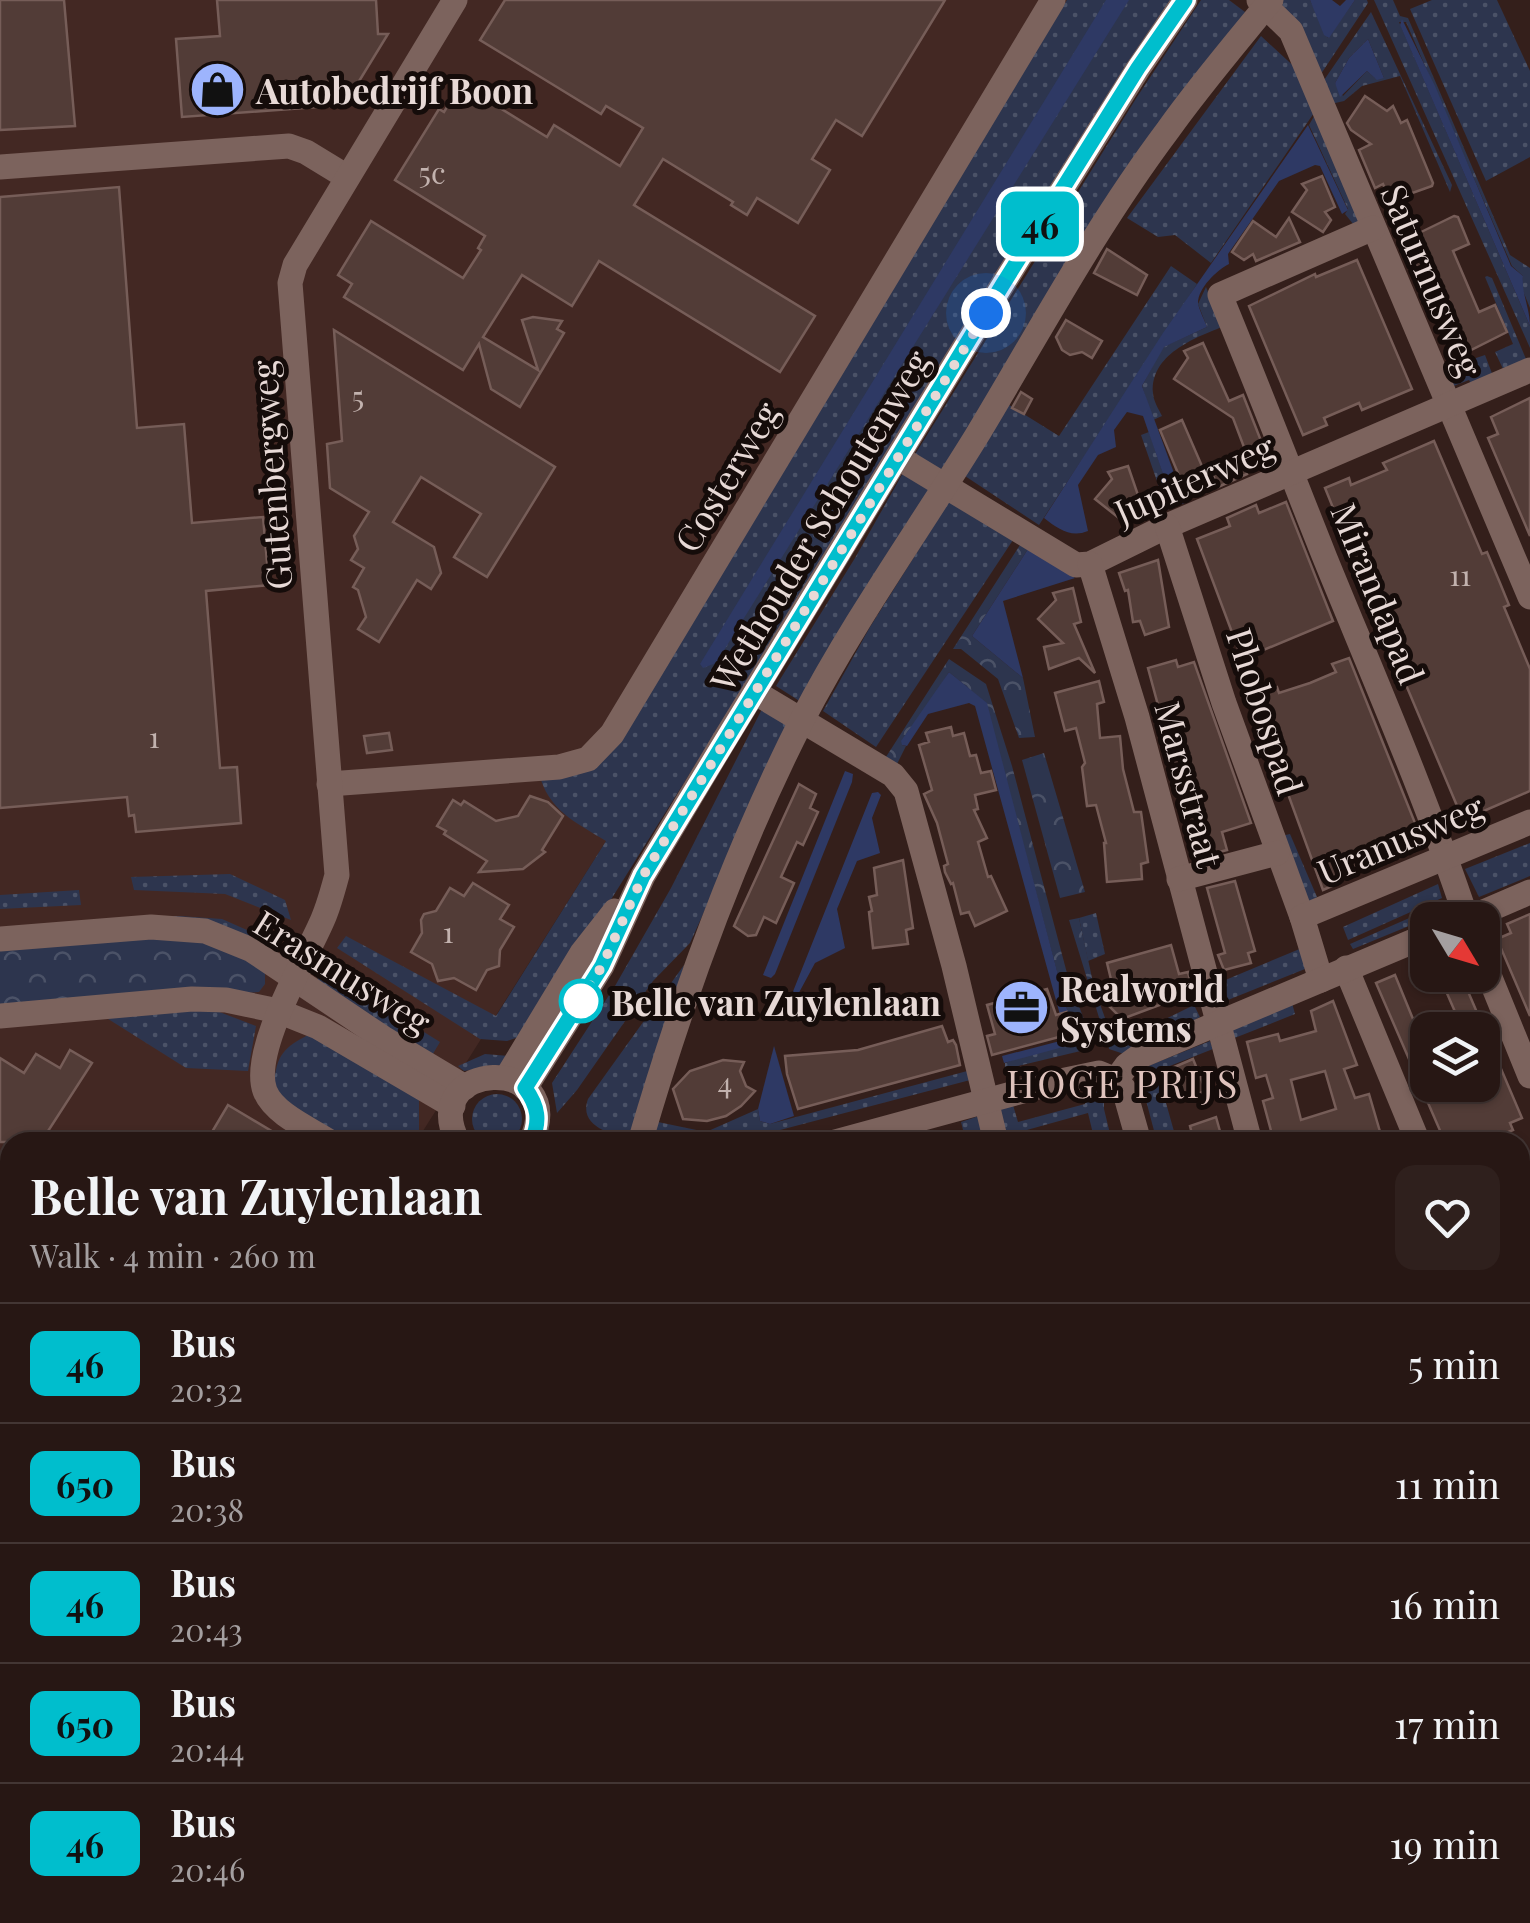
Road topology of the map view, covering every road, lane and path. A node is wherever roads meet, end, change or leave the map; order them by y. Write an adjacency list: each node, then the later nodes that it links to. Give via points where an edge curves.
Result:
1 (454, 0): 6 (street, Gutenbergweg)
2 (1053, 0): 19 (street, Costerweg, via 612,734 588,759 559,767)
3 (1184, 0): 10 (street, Wethouder Schoutenweg)
4 (1266, 2): 7 (street, Saturnusweg, via 1290,30); 12 (street, via 1112,212)
5 (0, 168): 6 (street, via 289,146)
6 (347, 177): 19 (street, Gutenbergweg, via 290,283)
7 (1373, 228): 9 (street, Saturnusweg); 11 (street, Mirandapad, via 1220,295)
8 (1530, 370): 9 (street, Jupiterweg)
9 (1448, 405): 11 (street, Jupiterweg); 15 (street, Saturnusweg)
10 (899, 458): 12 (street, Jupiterweg); 17 (street, Wethouder Schoutenweg)
11 (1292, 472): 13 (street, Jupiterweg); 22 (street, Mirandapad)
12 (946, 485): 14 (street, Jupiterweg, via 1076,566); 18 (street)
13 (1167, 526): 14 (street, Jupiterweg); 21 (street, Phobospad)
14 (1090, 564): 23 (street, Marsstraat)
15 (1524, 567): 16 (street, Saturnusweg)
16 (1530, 596)
17 (756, 692): 18 (street); 39 (street, Wethouder Schoutenweg, via 643,876 602,966)
18 (802, 720): 41 (street, via 893,775 906,791); 45 (street, via 698,964)
19 (329, 784): 31 (street, Gutenbergweg, via 337,875)
20 (1530, 822): 22 (street, Uranusweg)
21 (1276, 853): 23 (street); 27 (street, Phobospad)
22 (1447, 857): 25 (street, Mirandapad); 27 (street, Uranusweg)
23 (1179, 879): 36 (street, Marsstraat)
24 (1530, 892): 26 (street)
25 (1461, 902)
26 (1500, 905)
27 (1302, 916): 32 (street, Uranusweg)
28 (0, 939): 31 (street, Erasmusweg, via 150,927 205,931 252,950)
29 (1410, 942): 30 (street)
30 (1346, 968): 32 (street); 50 (street)
31 (293, 979): 34 (street, Gutenbergweg); 40 (street, Erasmusweg)
32 (1321, 980): 36 (street)
33 (1496, 992): 37 (street)
34 (278, 1011): 35 (street, Erasmusweg, via 192,999); 40 (street, Erasmusweg); 42 (street, Gutenbergweg, via 262,1076 266,1094)
35 (0, 1016)
36 (1217, 1024): 38 (street, via 1138,1057); 49 (street, Marsstraat)
37 (1530, 1076)
38 (1116, 1080): 41 (street, via 1099,1073); 48 (street)
39 (516, 1082): 40 (street, via 478,1079); 44 (street, via 534,1100)
40 (459, 1096): 43 (street)
41 (985, 1102): 46 (street); 47 (street)
42 (315, 1132)
43 (454, 1132)
44 (539, 1132)
45 (643, 1132)
46 (872, 1132)
47 (993, 1132)
48 (1136, 1132)
49 (1247, 1132)
50 (1414, 1132)

